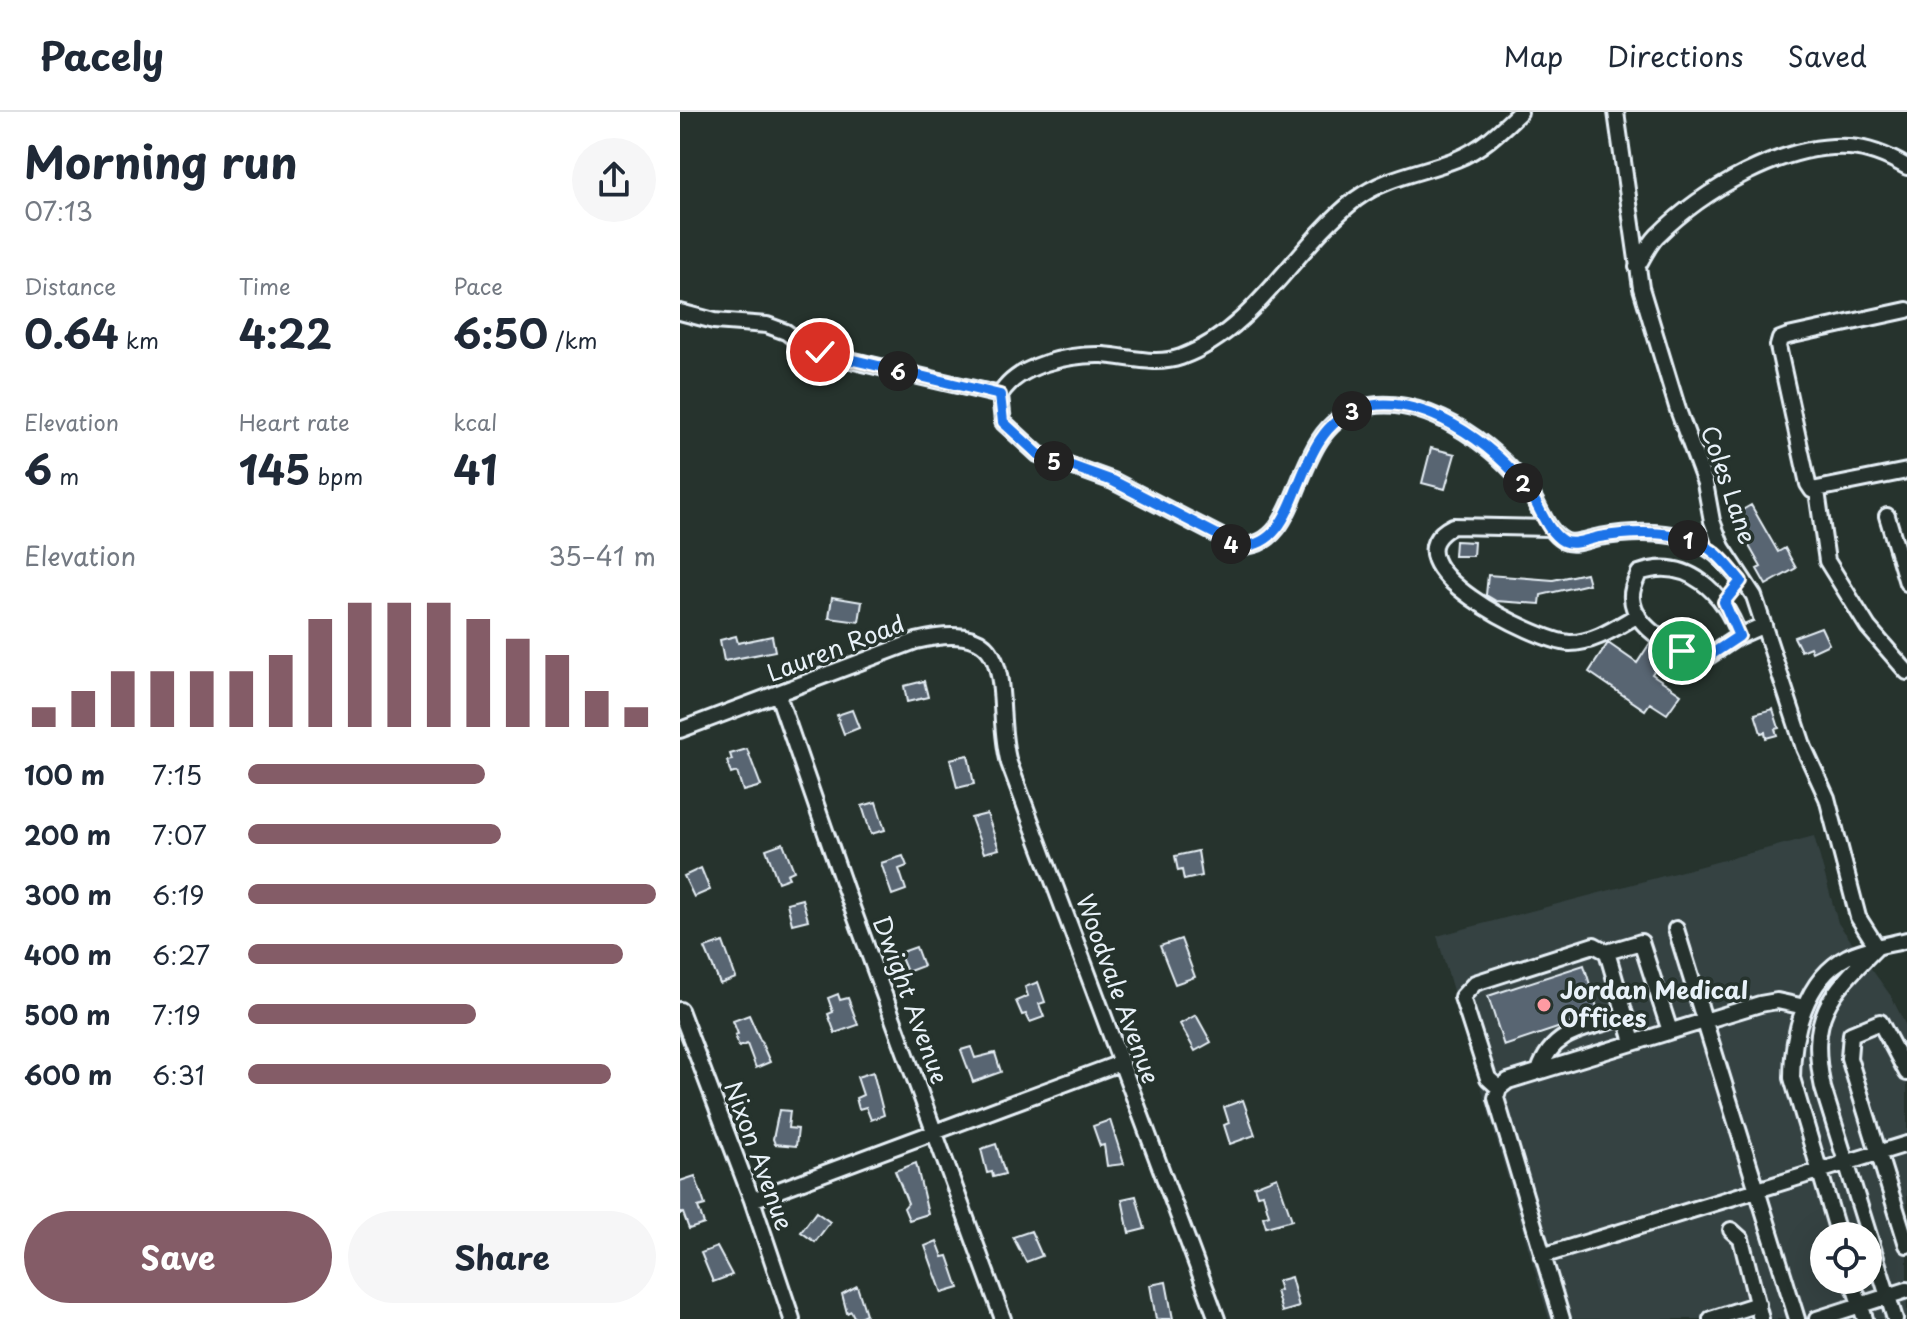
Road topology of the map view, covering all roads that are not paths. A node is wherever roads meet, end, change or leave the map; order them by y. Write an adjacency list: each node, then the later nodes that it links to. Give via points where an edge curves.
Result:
1 (1520, 112): 7 (street, via 1468,154 1388,180 1358,198 1243,315 1201,348 1161,362 1097,355 1068,358 1023,373)
2 (1616, 112): 4 (street, Coles Lane)
3 (1907, 167): 4 (street, via 1850,147 1803,152 1744,173 1654,238)
4 (1637, 267): 12 (street, Coles Lane, via 1656,341 1705,483 1712,521)
5 (1907, 310): 9 (street, via 1780,339 1808,484)
6 (680, 312): 7 (street, via 767,325 833,356)
7 (1000, 395): 11 (street, via 1003,422 1038,454 1113,481 1239,546 1258,546 1271,537 1325,430 1345,414 1379,405 1422,412 1477,439 1521,480)
8 (1907, 471): 9 (street)
9 (1817, 491): 19 (street, via 1827,561 1868,627)
10 (1887, 516): 13 (street)
11 (1550, 528): 12 (street, via 1570,543 1631,534 1683,539 1710,550); 15 (street, via 1453,526 1436,544 1438,567 1476,601 1567,643 1585,642)
12 (1741, 581): 14 (street); 16 (street, Coles Lane, via 1754,596)
13 (1907, 583)
14 (1724, 602): 15 (street, via 1689,575 1657,567 1639,573 1633,587 1631,600); 17 (street)
15 (1638, 615): 17 (street, via 1648,628 1695,656 1709,656)
16 (1764, 625): 17 (street); 24 (street, Coles Lane, via 1804,748 1827,798 1858,917)
17 (1739, 636)
18 (999, 669): 20 (street, Lauren Road, via 977,643 944,635 901,646); 32 (street, Woodvale Avenue, via 1007,755)
19 (1907, 672)
20 (778, 695): 21 (street, Lauren Road); 36 (street, Dwight Avenue)
21 (680, 730)
22 (1676, 929): 29 (street)
23 (1907, 940): 24 (street)
24 (1877, 947): 26 (street, via 1845,958 1814,988); 39 (street, via 1830,999 1818,1035 1823,1088)
25 (1607, 952): 28 (street); 30 (street, via 1641,942); 35 (street, via 1594,945 1533,963 1475,983 1462,997 1488,1078)
26 (1805, 1007): 29 (street, via 1777,1001); 40 (street, via 1792,1051 1792,1078)
27 (680, 1010): 42 (street, Nixon Avenue)
28 (1626, 1017): 31 (street); 33 (street, via 1559,1038 1544,1055)
29 (1705, 1020): 30 (street); 41 (street)
30 (1670, 1031): 31 (street)
31 (1633, 1042): 33 (street)
32 (1120, 1063): 36 (street); 53 (street, Woodvale Avenue)
33 (1539, 1071): 35 (street)
34 (1907, 1073): 38 (street, via 1880,1022 1851,1034 1849,1058)
35 (1499, 1088): 46 (street, via 1496,1098)
36 (937, 1133): 42 (street); 52 (street, Dwight Avenue)
37 (1907, 1144): 38 (street)
38 (1877, 1154): 39 (street); 45 (street)
39 (1846, 1163): 40 (street); 48 (street)
40 (1820, 1170): 41 (street); 43 (street)
41 (1756, 1190): 46 (street); 56 (street)
42 (752, 1200): 51 (street, Nixon Avenue)
43 (1835, 1222)
44 (1731, 1230): 49 (street, via 1741,1239)
45 (1907, 1245)
46 (1542, 1256): 54 (street)
47 (1907, 1290): 48 (street)
48 (1887, 1296): 50 (street); 58 (street)
49 (1760, 1312): 55 (street)
50 (1862, 1312): 57 (street)
51 (792, 1319)
52 (1003, 1319)
53 (1217, 1319)
54 (1562, 1319)
55 (1711, 1319)
56 (1797, 1319)
57 (1817, 1319)
58 (1895, 1319)

